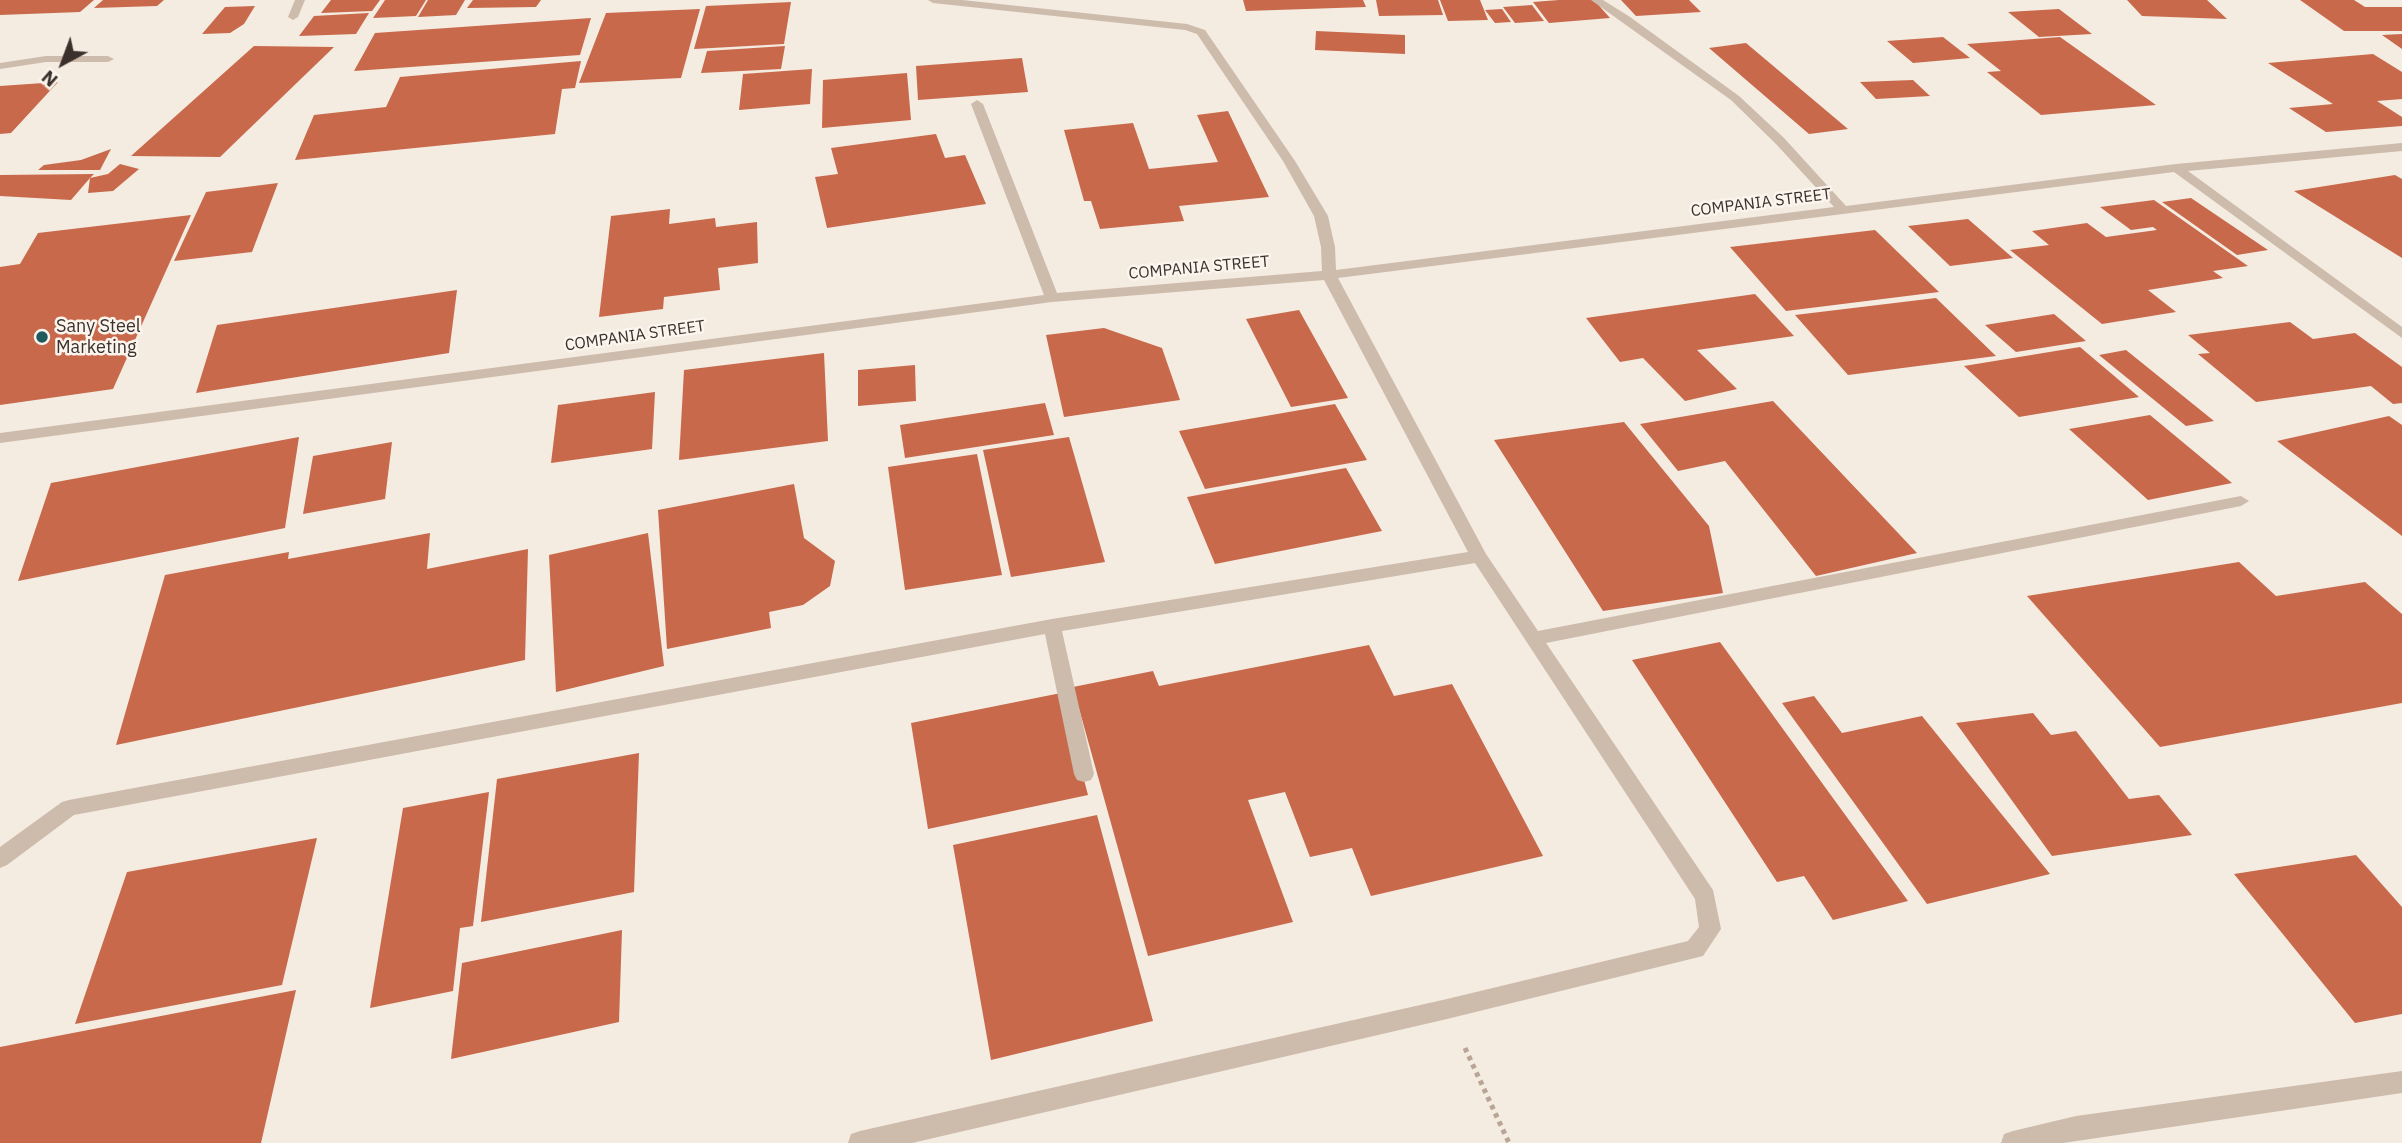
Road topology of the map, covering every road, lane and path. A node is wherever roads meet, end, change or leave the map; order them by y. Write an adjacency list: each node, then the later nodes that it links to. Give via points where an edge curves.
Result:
1 (300, 0): 5 (street)
2 (933, 0): 4 (street)
3 (1596, 0): 11 (street, via 1735,98)
4 (986, 3): 12 (street, via 1201,32 1321,216)
5 (293, 17)
6 (108, 59): 7 (street, via 46,59)
7 (0, 66)
8 (977, 104): 13 (street)
9 (2402, 146): 10 (street, COMPANIA STREET)
10 (2176, 168): 11 (street, COMPANIA STREET); 14 (street)
11 (1843, 210): 12 (street, COMPANIA STREET)
12 (1329, 275): 13 (street, COMPANIA STREET); 17 (street)
13 (1052, 298): 15 (street, COMPANIA STREET)
14 (2402, 334)
15 (0, 438)
16 (2241, 501): 19 (street)
17 (1479, 556): 18 (street); 19 (street)
18 (1052, 626): 20 (street); 21 (street, via 69,808)
19 (1533, 639): 22 (street, via 1705,897 1710,929 1695,949)
20 (1084, 774)
21 (0, 859)
22 (1447, 1009): 24 (street); 25 (path)
23 (2402, 1082): 26 (street, via 2076,1128)
24 (874, 1142)
25 (1509, 1143)
26 (2013, 1143)

